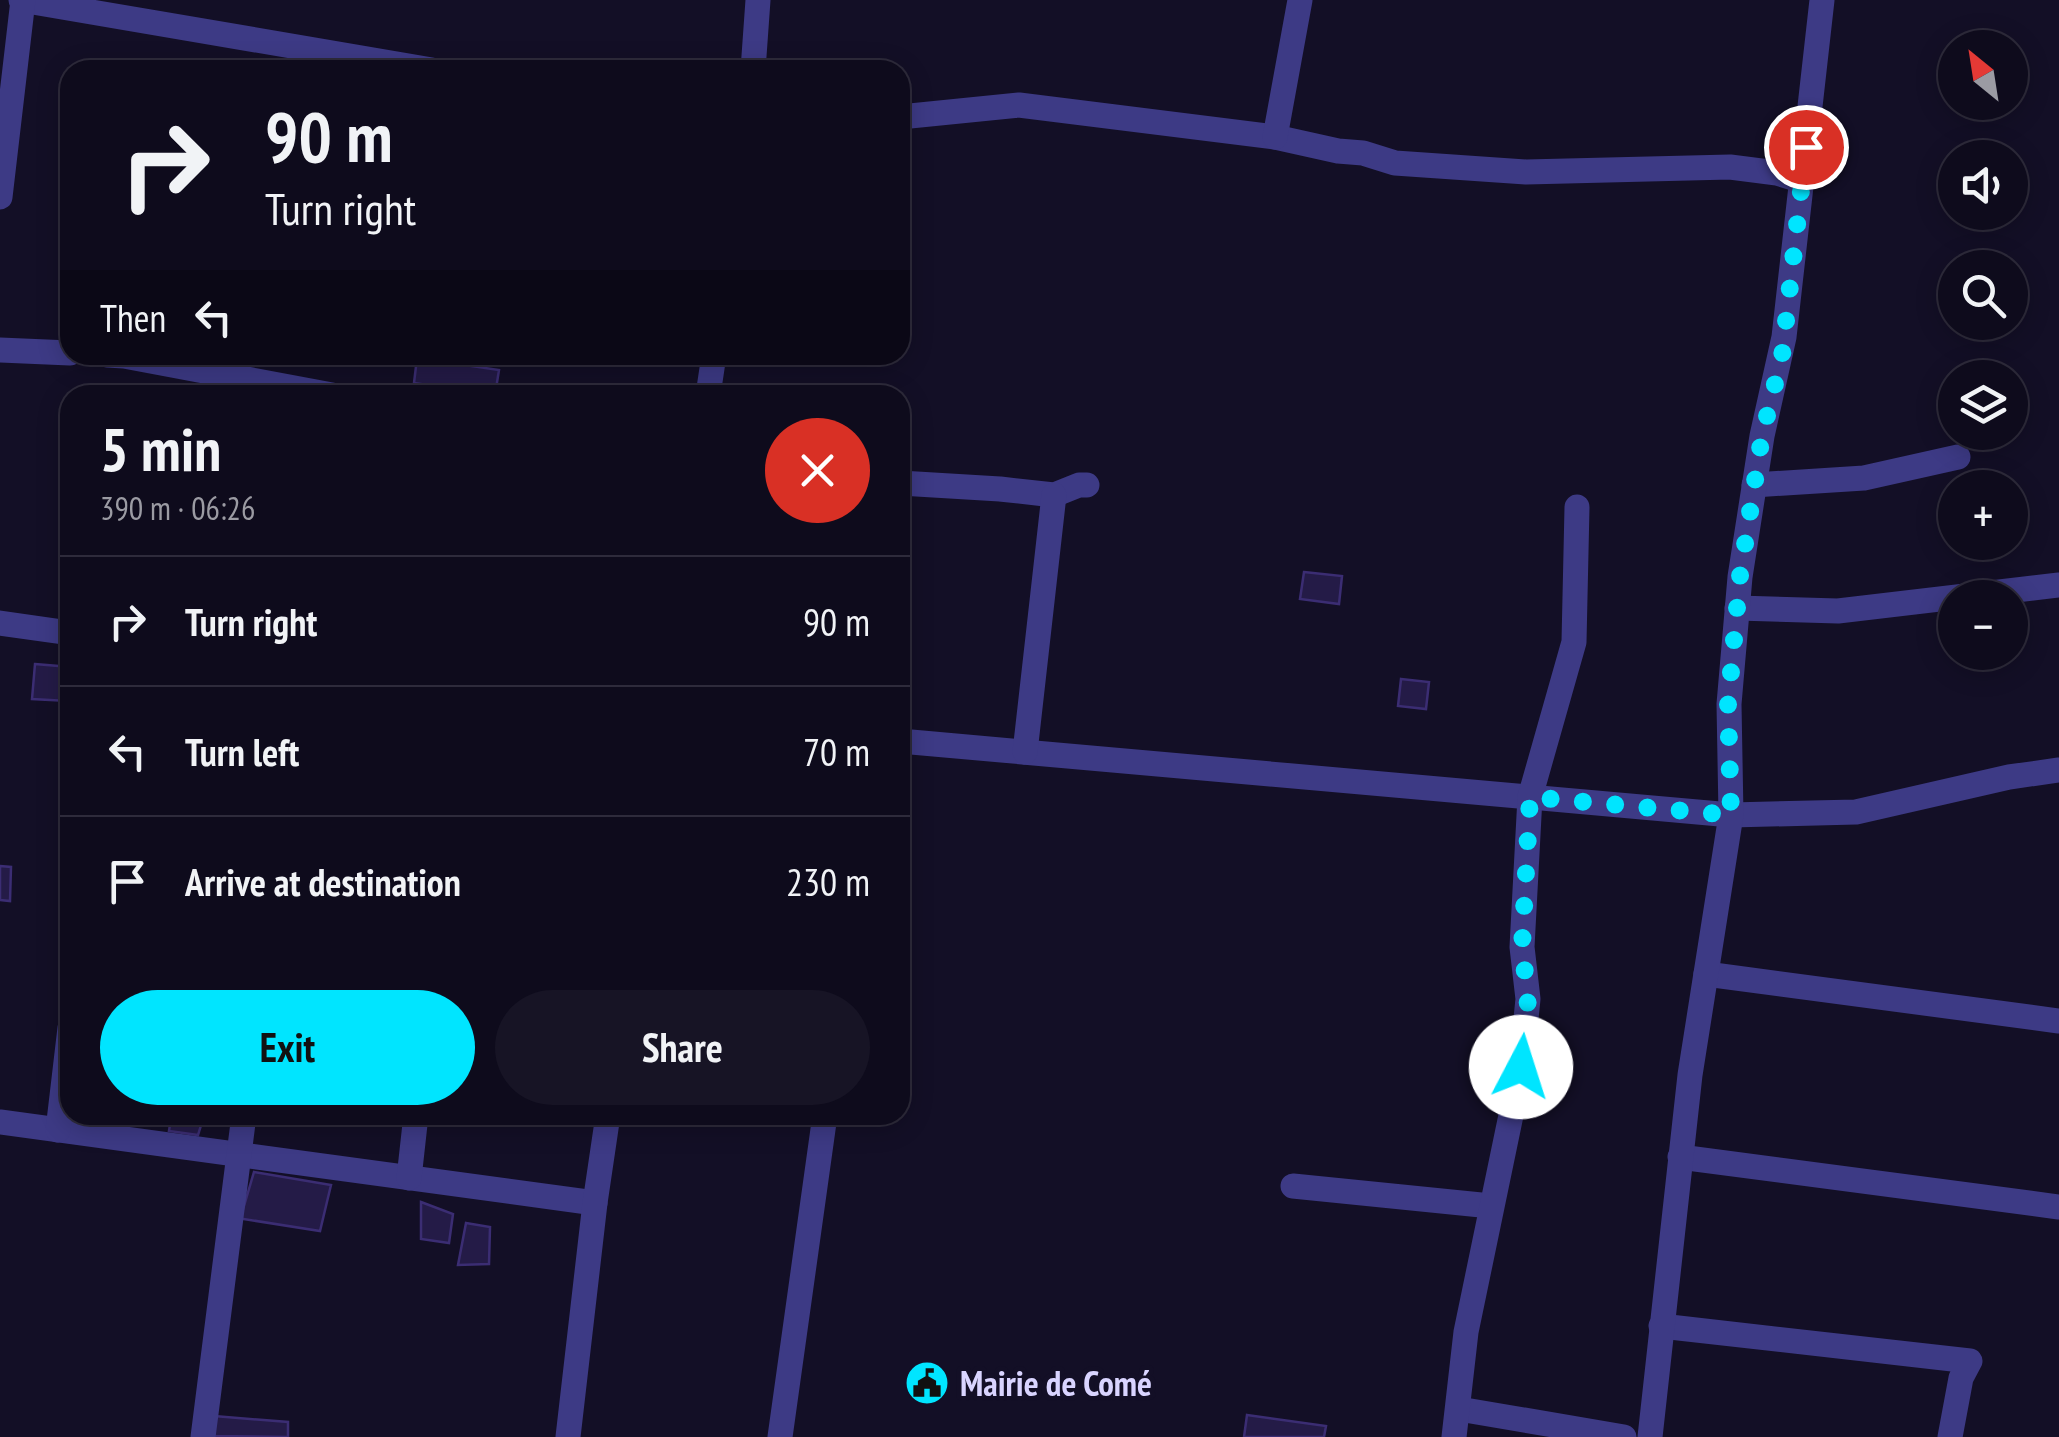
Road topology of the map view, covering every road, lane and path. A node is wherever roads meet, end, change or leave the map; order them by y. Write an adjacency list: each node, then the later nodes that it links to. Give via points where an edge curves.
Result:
1 (22, 0): 5 (street); 10 (street)
2 (758, 0): 6 (street)
3 (1300, 0): 8 (street)
4 (1822, 0): 9 (street)
5 (373, 60)
6 (754, 60)
7 (910, 115): 8 (street, via 1019,106)
8 (1276, 137): 9 (street, via 1395,163 1526,172 1730,167)
9 (1803, 180): 17 (street, via 1782,356)
10 (0, 197)
11 (0, 350): 12 (street)
12 (60, 353)
13 (172, 365): 14 (street)
14 (279, 385)
15 (1958, 457): 17 (street, via 1864,478)
16 (910, 484): 19 (street)
17 (1754, 484): 22 (street)
18 (1087, 485): 19 (street)
19 (1054, 496): 26 (street)
20 (1577, 507): 28 (street, via 1574,642)
21 (2059, 585): 22 (street, via 1838,611)
22 (1738, 608): 29 (street, via 1728,704)
23 (0, 623): 24 (street)
24 (60, 632)
25 (910, 742): 26 (street)
26 (1025, 752): 28 (street)
27 (2059, 770): 29 (street, via 1856,812)
28 (1530, 797): 29 (street); 44 (street, via 1522,947 1528,999)
29 (1731, 815): 30 (street)
30 (1706, 974): 31 (street); 40 (street)
31 (2059, 1021)
32 (60, 1113): 38 (street)
33 (0, 1122): 38 (street)
34 (243, 1125): 39 (street)
35 (415, 1125): 41 (street)
36 (607, 1125): 43 (street)
37 (825, 1125): 50 (street)
38 (58, 1130): 39 (street)
39 (239, 1154): 41 (street); 48 (street)
40 (1680, 1158): 45 (street); 46 (street)
41 (408, 1178): 43 (street)
42 (1294, 1186): 44 (street)
43 (595, 1203): 49 (street)
44 (1491, 1206): 47 (street, via 1466,1332)
45 (2059, 1206)
46 (1661, 1326): 53 (street); 54 (street, via 1970,1361)
47 (1459, 1410): 51 (street); 52 (street)
48 (203, 1437)
49 (568, 1437)
50 (780, 1437)
51 (1454, 1437)
52 (1624, 1437)
53 (1650, 1437)
54 (1950, 1437)

